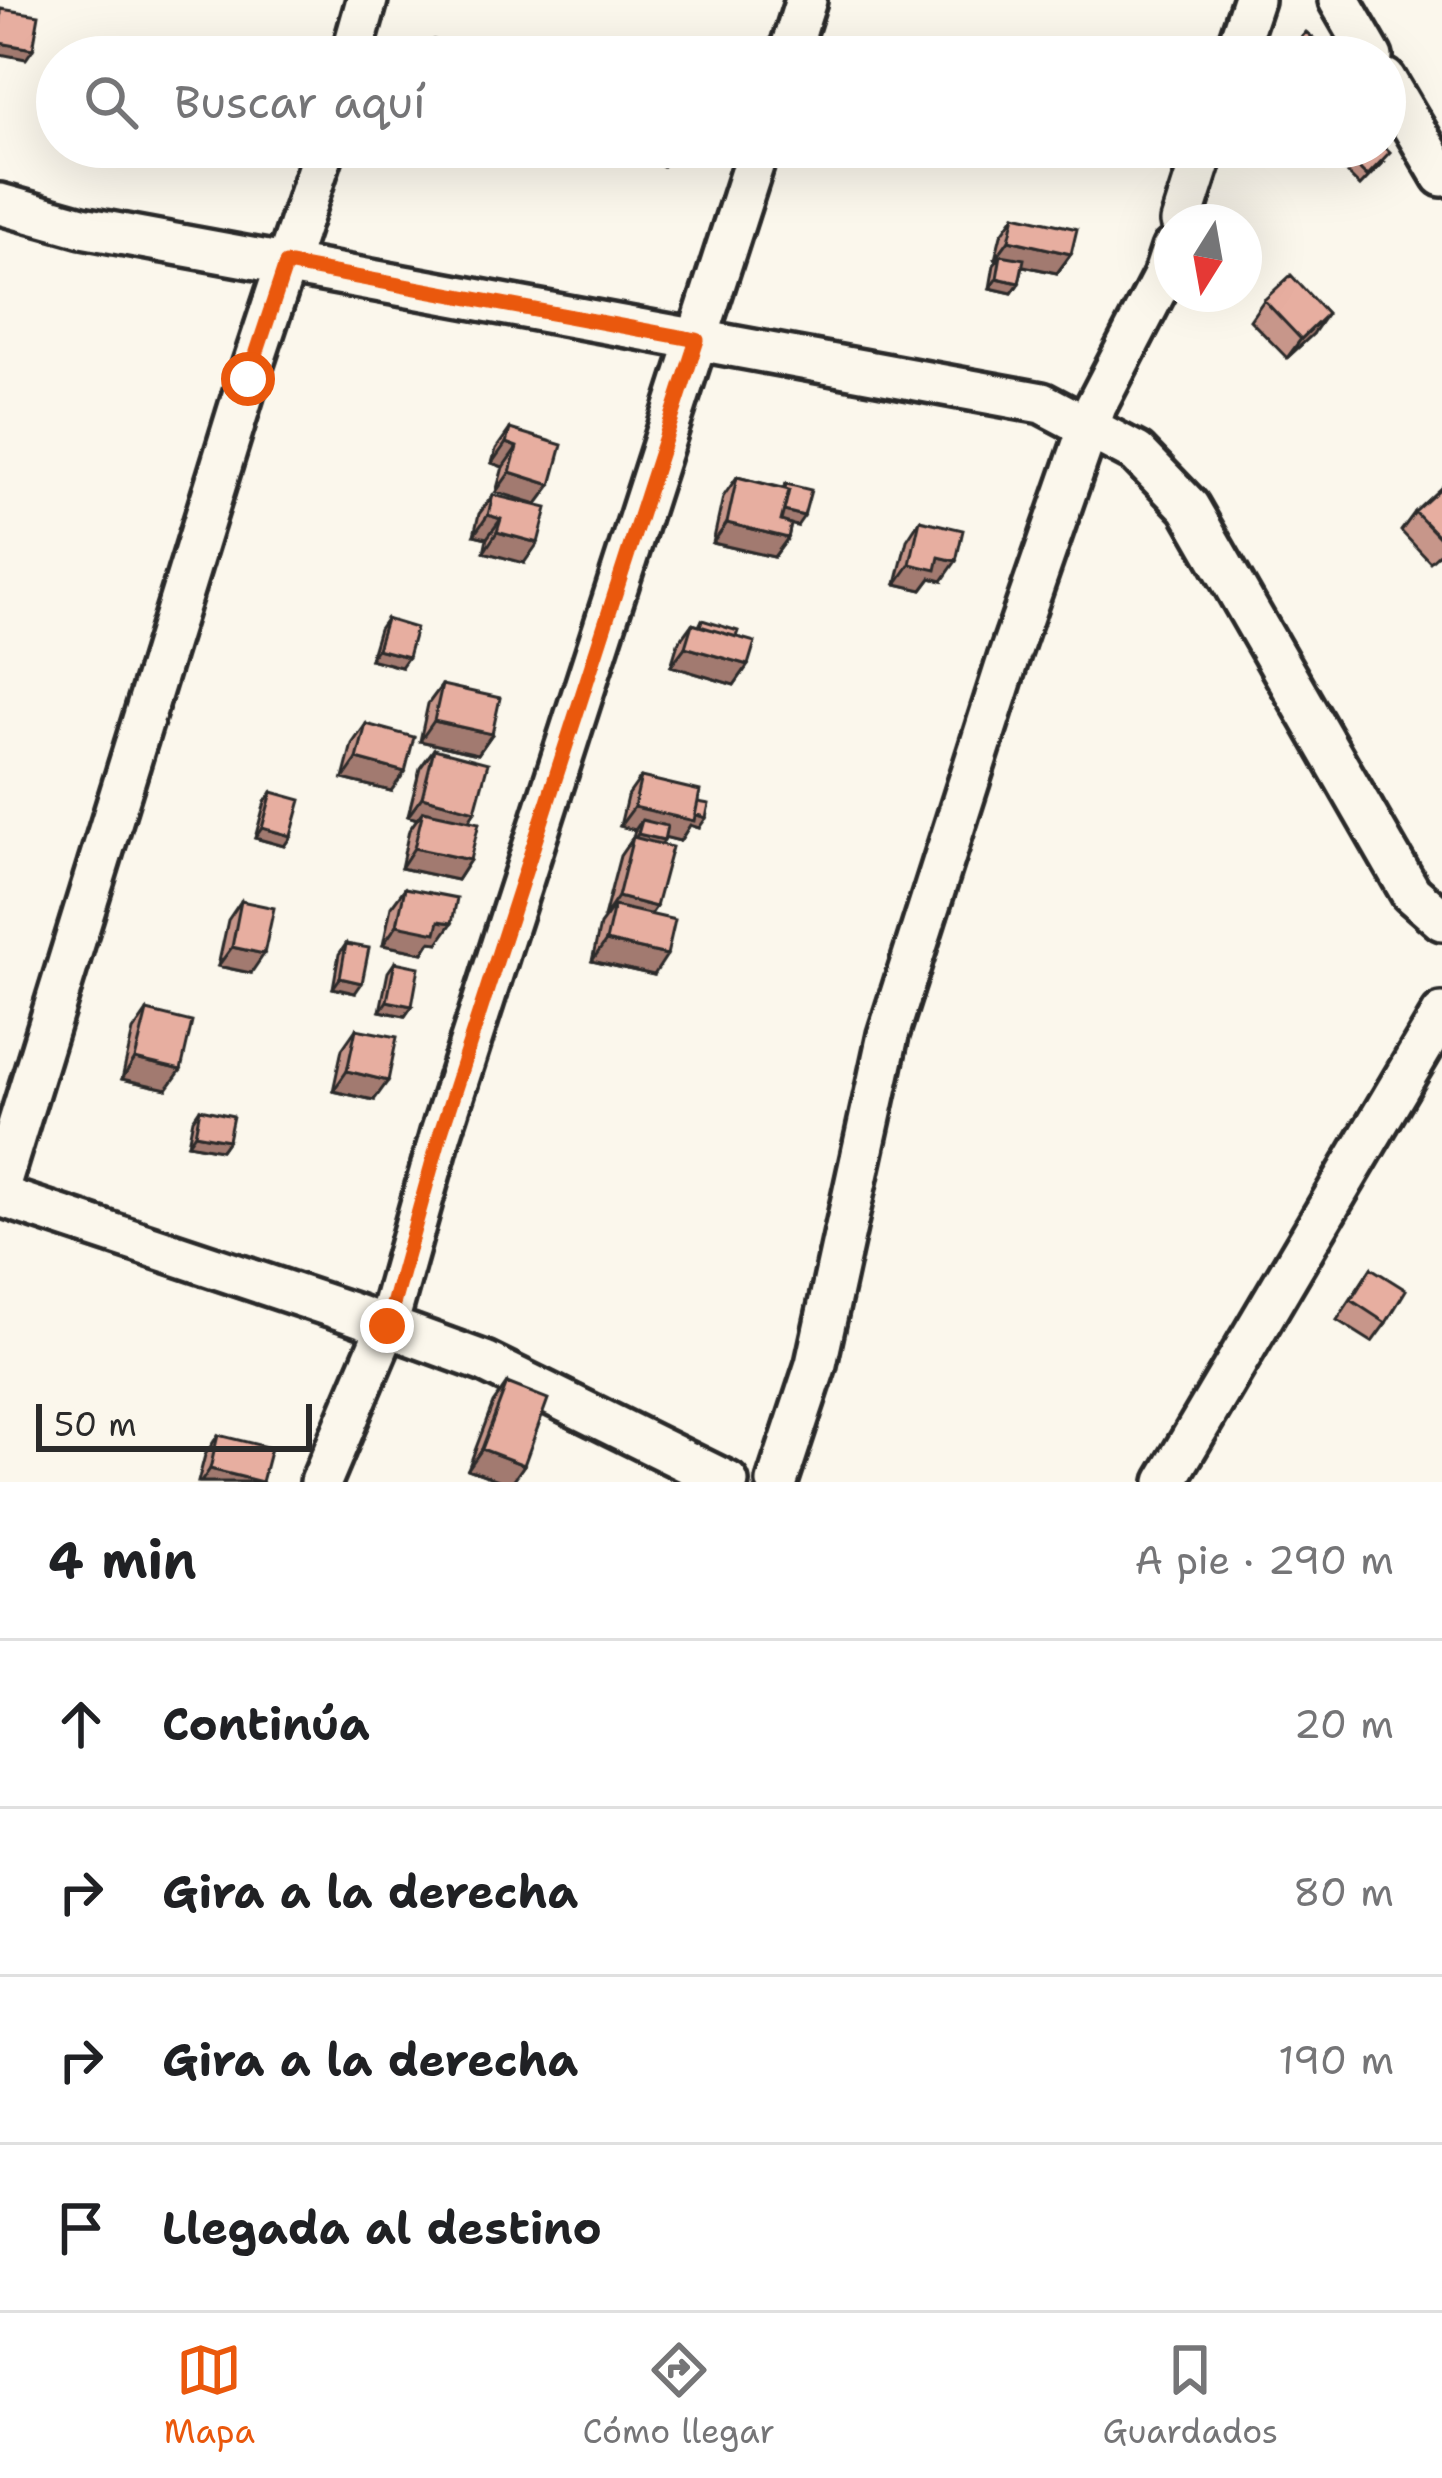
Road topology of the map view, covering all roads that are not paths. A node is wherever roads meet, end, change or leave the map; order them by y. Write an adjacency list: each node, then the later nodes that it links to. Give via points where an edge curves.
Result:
1 (368, 0): 5 (street)
2 (806, 0): 6 (street)
3 (1253, 0): 7 (street)
4 (1339, 0): 8 (street)
5 (357, 36)
6 (795, 36)
7 (1241, 36)
8 (1360, 36)
9 (1406, 115): 13 (street)
10 (318, 168): 16 (street)
11 (752, 168): 18 (street)
12 (1198, 168): 15 (street)
13 (1442, 176)
14 (0, 204): 16 (street)
15 (1187, 204)
16 (286, 264): 18 (street); 22 (street)
17 (1154, 295): 19 (street)
18 (697, 340): 19 (street, via 1042,403); 24 (street, via 441,1132)
19 (1089, 428): 20 (street, via 1137,453 1189,507 1411,893); 27 (street, via 888,1035 816,1364)
20 (1442, 920)
21 (1442, 1014): 28 (street)
22 (0, 1184)
23 (0, 1196): 24 (street)
24 (387, 1326): 25 (street); 26 (street, via 485,1362)
25 (321, 1482)
26 (728, 1482)
27 (777, 1482)
28 (1166, 1482)

